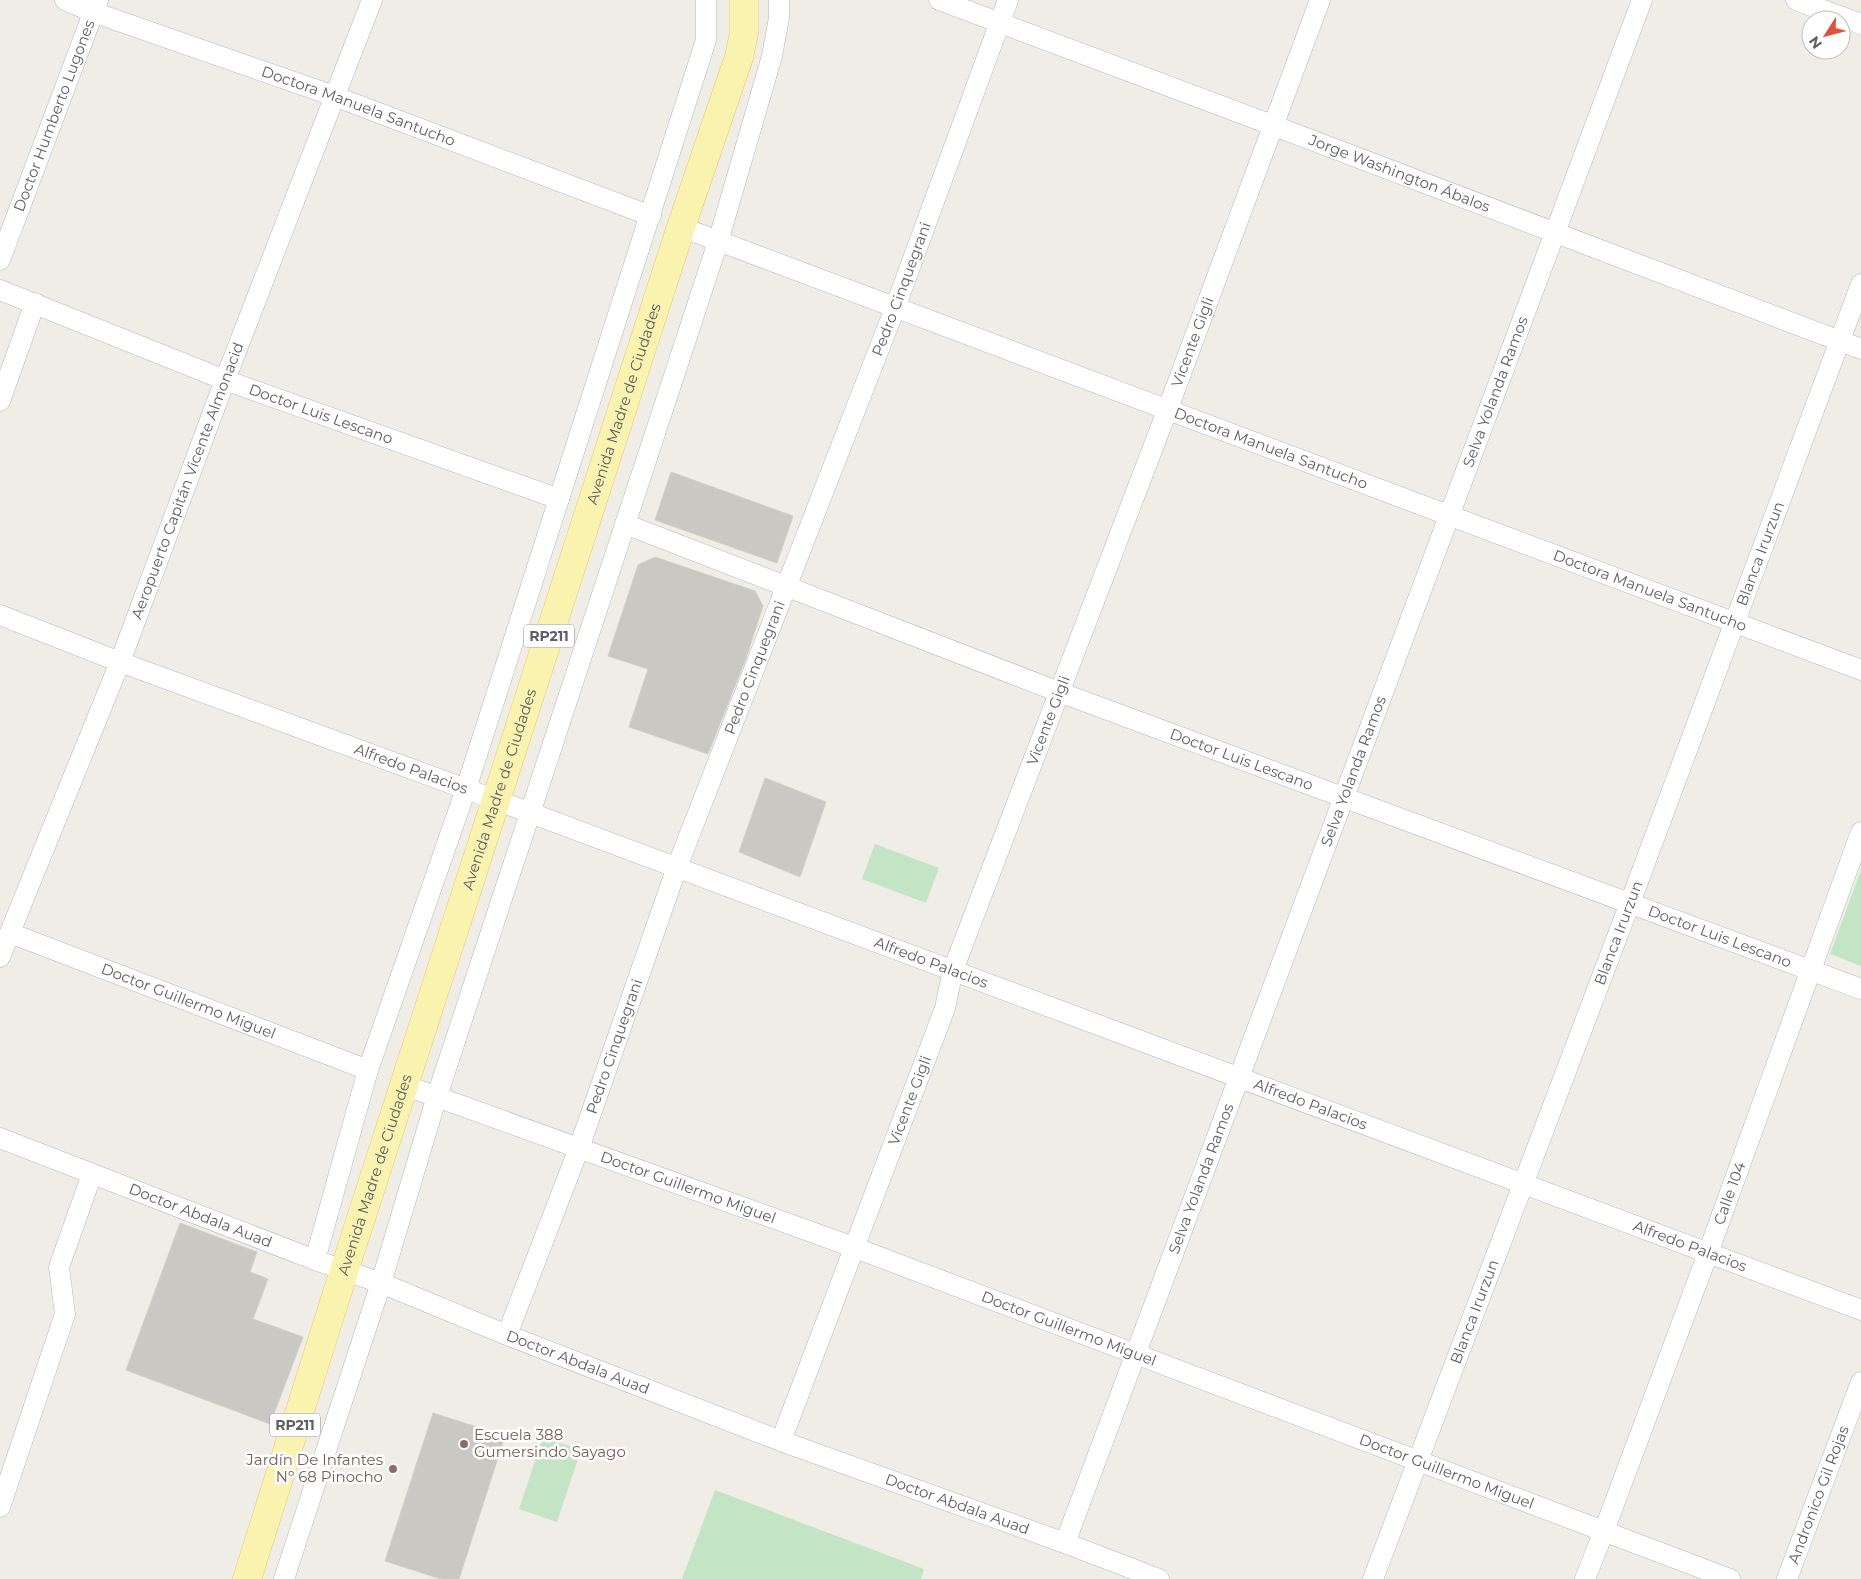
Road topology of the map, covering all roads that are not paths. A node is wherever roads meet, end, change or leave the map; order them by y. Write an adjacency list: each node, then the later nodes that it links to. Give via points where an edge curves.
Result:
1 (65, 0): 11 (street, Doctora Manuela Santucho)
2 (372, 0): 14 (street, Aeropuerto Capitán Vicente Almonacid)
3 (706, 0): 16 (street, via 706,40)
4 (744, 0): 17 (main road, Avenida Madre de Ciudades / RP211, via 744,33 739,57)
5 (779, 0): 19 (street, via 772,56)
6 (938, 0): 12 (street, Jorge Washington Ábalos)
7 (1008, 0): 12 (street, Pedro Cinquegrani)
8 (1320, 0): 15 (street, Vicente Gigli)
9 (1642, 0): 18 (street, Selva Yolanda Ramos)
10 (1796, 0): 13 (street)
11 (95, 6): 14 (street, Doctora Manuela Santucho); 20 (street, Doctor Humberto Lugones)
12 (1000, 23): 15 (street, Jorge Washington Ábalos); 24 (street, Pedro Cinquegrani)
13 (1861, 24)
14 (334, 96): 16 (street, Doctora Manuela Santucho); 27 (street, Aeropuerto Capitán Vicente Almonacid)
15 (1272, 125): 18 (street, Jorge Washington Ábalos); 29 (street, Vicente Gigli)
16 (651, 216): 30 (street)
17 (681, 228): 19 (street, Doctora Manuela Santucho); 41 (main road, Avenida Madre de Ciudades / RP211)
18 (1555, 233): 25 (street, Jorge Washington Ábalos); 31 (street, Selva Yolanda Ramos)
19 (718, 242): 24 (street, Doctora Manuela Santucho); 32 (street)
20 (0, 260)
21 (1861, 284): 25 (street, Blanca Irurzun)
22 (0, 290): 23 (street, Doctor Luis Lescano)
23 (35, 304): 27 (street, Doctor Luis Lescano); 28 (street)
24 (895, 308): 29 (street, Doctora Manuela Santucho); 33 (street, Pedro Cinquegrani)
25 (1840, 341): 26 (street, Jorge Washington Ábalos); 35 (street, Blanca Irurzun)
26 (1861, 349)
27 (224, 380): 30 (street, Doctor Luis Lescano); 36 (street, Aeropuerto Capitán Vicente Almonacid)
28 (0, 401)
29 (1167, 411): 31 (street, Doctora Manuela Santucho); 38 (street, Vicente Gigli)
30 (559, 499): 39 (street)
31 (1449, 516): 35 (street, Doctora Manuela Santucho); 40 (street, Selva Yolanda Ramos)
32 (626, 524): 33 (street, Doctor Luis Lescano); 42 (street)
33 (786, 586): 38 (street, Doctor Luis Lescano); 44 (street, Pedro Cinquegrani)
34 (0, 615): 36 (street, Alfredo Palacios)
35 (1735, 623): 37 (street, Doctora Manuela Santucho); 45 (street, Blanca Irurzun)
36 (120, 662): 39 (street, Alfredo Palacios); 46 (street, Aeropuerto Capitán Vicente Almonacid)
37 (1861, 670)
38 (1060, 692): 40 (street, Doctor Luis Lescano); 48 (street, Vicente Gigli)
39 (466, 789): 41 (street, Alfredo Palacios); 51 (street)
40 (1344, 797): 45 (street, Doctor Luis Lescano); 52 (street, Selva Yolanda Ramos)
41 (496, 800): 42 (street, Alfredo Palacios); 53 (main road, Avenida Madre de Ciudades / RP211)
42 (530, 812): 44 (street, Alfredo Palacios); 54 (street)
43 (1861, 832): 49 (street, Calle 104)
44 (677, 867): 48 (street, Alfredo Palacios); 56 (street, Pedro Cinquegrani)
45 (1630, 903): 49 (street, Doctor Luis Lescano); 58 (street, Blanca Irurzun)
46 (10, 933): 47 (street, Aeropuerto Capitán Vicente Almonacid); 51 (street, Doctor Guillermo Miguel)
47 (0, 958)
48 (953, 970): 52 (street, Alfredo Palacios); 59 (street, Vicente Gigli, via 945,1008)
49 (1810, 970): 50 (street, Doctor Luis Lescano); 60 (street, Calle 104)
50 (1861, 989)
51 (368, 1070): 61 (street)
52 (1240, 1077): 58 (street, Alfredo Palacios); 66 (street, Selva Yolanda Ramos)
53 (404, 1086): 54 (street, Doctor Guillermo Miguel); 62 (main road, Avenida Madre de Ciudades / RP211)
54 (437, 1096): 56 (street, Doctor Guillermo Miguel); 63 (street)
55 (0, 1138): 57 (street, Doctor Abdala Auad)
56 (579, 1148): 59 (street, Doctor Guillermo Miguel); 65 (street, Pedro Cinquegrani)
57 (92, 1174): 61 (street, Doctor Abdala Auad); 70 (street, via 59,1267 66,1314)
58 (1524, 1184): 60 (street, Alfredo Palacios); 69 (street, Blanca Irurzun)
59 (853, 1248): 66 (street, Doctor Guillermo Miguel); 68 (street, Vicente Gigli)
60 (1708, 1253): 64 (street, Alfredo Palacios); 71 (street, Calle 104)
61 (315, 1260): 62 (street, Doctor Abdala Auad)
62 (344, 1271): 63 (street, Doctor Abdala Auad); 73 (main road, Avenida Madre de Ciudades / RP211)
63 (381, 1283): 65 (street, Doctor Abdala Auad); 74 (street)
64 (1861, 1310)
65 (507, 1335): 68 (street, Doctor Abdala Auad)
66 (1136, 1354): 69 (street, Doctor Guillermo Miguel); 72 (street, Selva Yolanda Ramos)
67 (1861, 1382): 79 (street, Andronico Gil Rojas)
68 (781, 1441): 72 (street, Doctor Abdala Auad)
69 (1418, 1461): 71 (street, Doctor Guillermo Miguel); 76 (street, Blanca Irurzun)
70 (0, 1507)
71 (1604, 1532): 77 (street, Calle 104); 78 (street, Doctor Guillermo Miguel)
72 (1065, 1543): 75 (street, Doctor Abdala Auad)
73 (247, 1579)
74 (284, 1579)
75 (1159, 1579)
76 (1373, 1579)
77 (1585, 1579)
78 (1730, 1579)
79 (1787, 1579)

